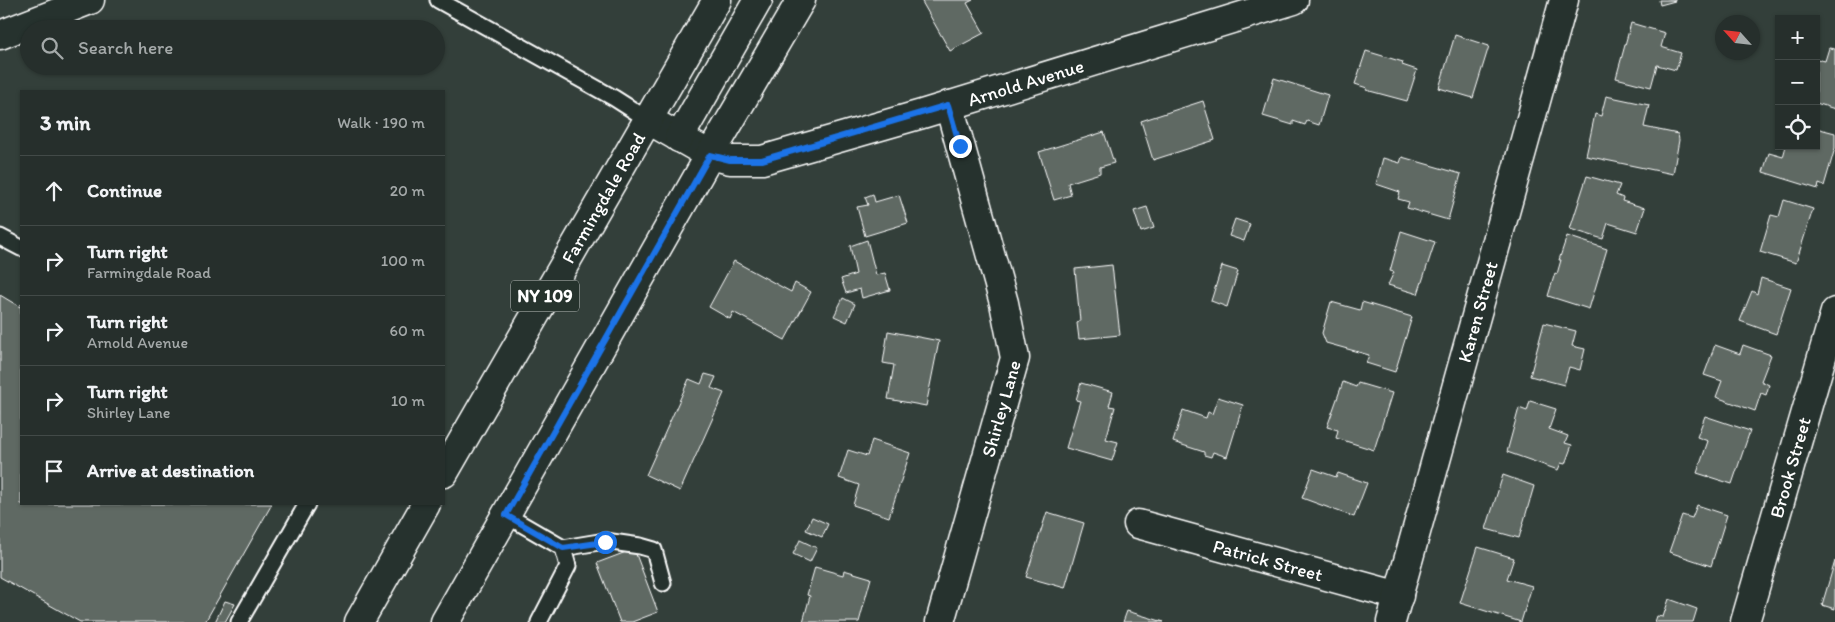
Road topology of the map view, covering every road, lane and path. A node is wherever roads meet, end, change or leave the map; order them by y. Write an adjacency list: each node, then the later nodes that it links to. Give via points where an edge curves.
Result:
1 (90, 0): 8 (street)
2 (438, 0): 12 (lane)
3 (717, 0): 12 (street, Farmingdale Road / NY 109)
4 (758, 0): 13 (street)
5 (801, 0): 14 (street)
6 (1294, 0): 11 (street, Arnold Avenue)
7 (1564, 0): 25 (street, Karen Street)
8 (39, 20)
9 (20, 27): 10 (street)
10 (0, 35)
11 (948, 105): 14 (street, Arnold Avenue, via 762,160 730,160); 30 (street, Shirley Lane, via 1004,303 1015,358)
12 (647, 119): 13 (street, Arnold Avenue); 18 (street, Farmingdale Road / NY 109)
13 (679, 138): 14 (street, Arnold Avenue)
14 (710, 155): 21 (street)
15 (0, 237): 16 (lane)
16 (20, 247)
17 (1835, 312): 32 (street, Brook Street)
18 (445, 471)
19 (305, 505): 27 (lane)
20 (425, 505): 28 (street)
21 (506, 515): 23 (lane); 29 (street)
22 (1138, 524): 25 (street, Patrick Street)
23 (563, 548): 24 (lane, via 605,542 654,550); 26 (lane, via 568,566)
24 (663, 583)
25 (1399, 596): 31 (street, Karen Street)
26 (544, 620)
27 (239, 622)
28 (359, 622)
29 (445, 622)
30 (940, 622)
31 (1391, 622)
32 (1745, 622)

